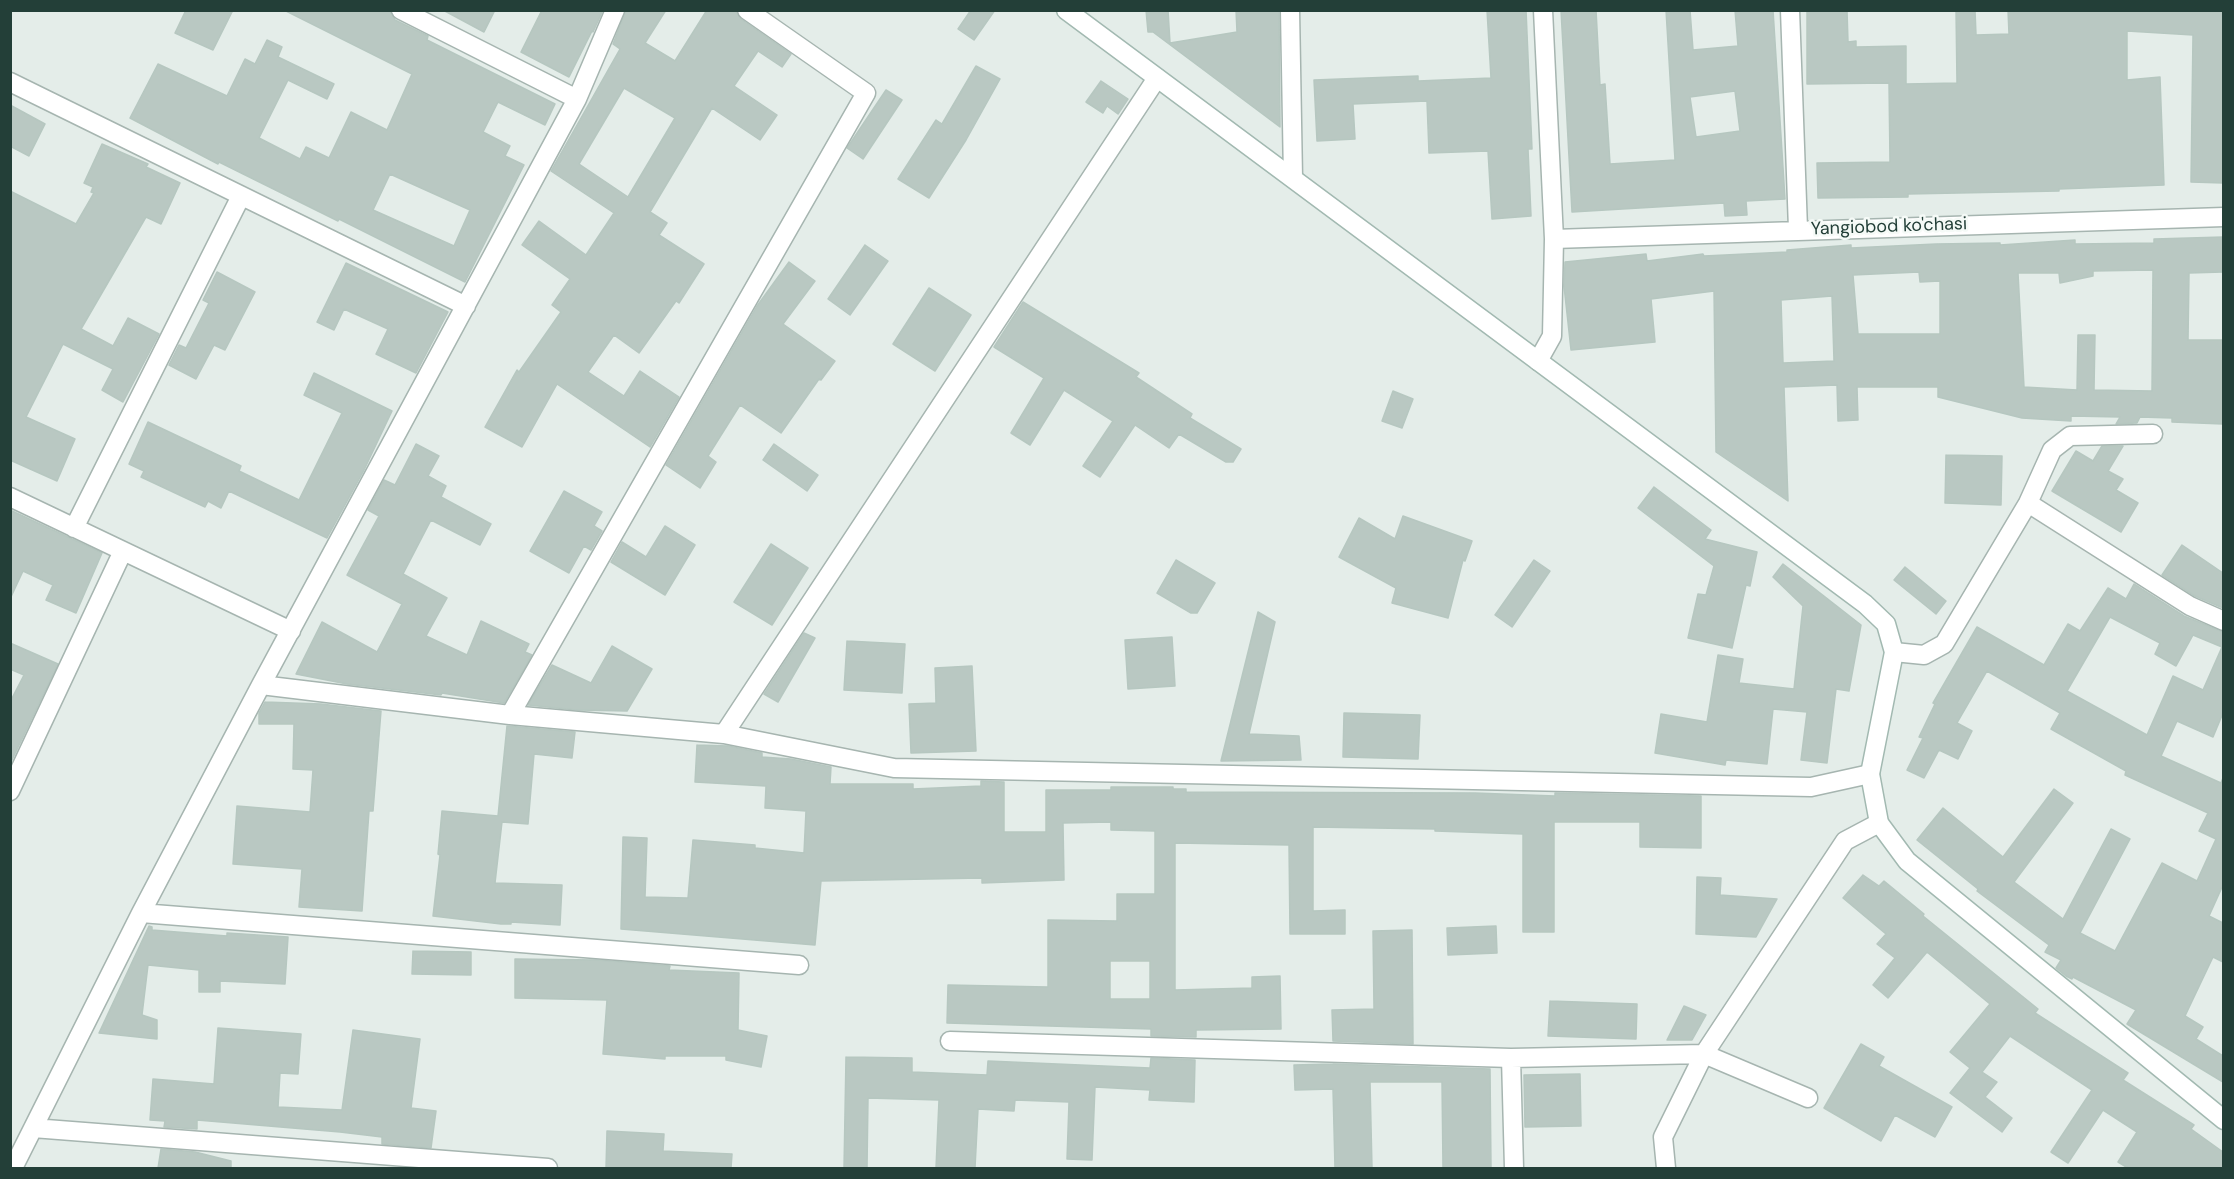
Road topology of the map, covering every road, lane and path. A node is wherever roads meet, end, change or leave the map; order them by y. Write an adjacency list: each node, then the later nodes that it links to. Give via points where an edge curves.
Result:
1 (401, 10): 10 (street)
2 (615, 10): 10 (street)
3 (747, 10): 27 (street, via 866,93)
4 (1066, 10): 8 (street)
5 (1290, 10): 11 (street)
6 (1544, 10): 15 (street)
7 (1790, 10): 14 (street)
8 (1157, 78): 11 (street); 28 (street)
9 (10, 82): 12 (street)
10 (577, 99): 16 (street)
11 (1293, 178): 17 (street)
12 (241, 195): 16 (street); 21 (street)
13 (2223, 216): 14 (street, Yangiobod ko'chasi)
14 (1798, 230): 15 (street, Yangiobod ko'chasi)
15 (1554, 239): 17 (street, via 1552,336)
16 (466, 306): 24 (street)
17 (1538, 361): 25 (street, via 1865,604 1886,624)
18 (2153, 434): 20 (street, via 2070,436 2052,450)
19 (10, 497): 21 (street)
20 (2028, 503): 23 (street, via 2190,606); 25 (street, via 1944,644 1924,656)
21 (74, 528): 22 (street)
22 (123, 551): 24 (street); 30 (street)
23 (2223, 621)
24 (291, 631): 26 (street)
25 (1894, 652): 29 (street)
26 (261, 685): 27 (street); 32 (street)
27 (510, 715): 28 (street)
28 (724, 734): 29 (street, via 894,768 1811,787)
29 (1870, 774): 31 (street)
30 (10, 790)
31 (1879, 824): 35 (street, via 1845,841); 38 (street, via 1907,861)
32 (141, 913): 33 (street); 39 (street)
33 (799, 965)
34 (950, 1041): 36 (street)
35 (1704, 1054): 36 (street); 37 (street); 43 (street, via 1663,1137)
36 (1511, 1058): 42 (street)
37 (1808, 1098)
38 (2223, 1120)
39 (33, 1128): 40 (street); 41 (street)
40 (13, 1168)
41 (548, 1168)
42 (1514, 1168)
43 (1666, 1168)

